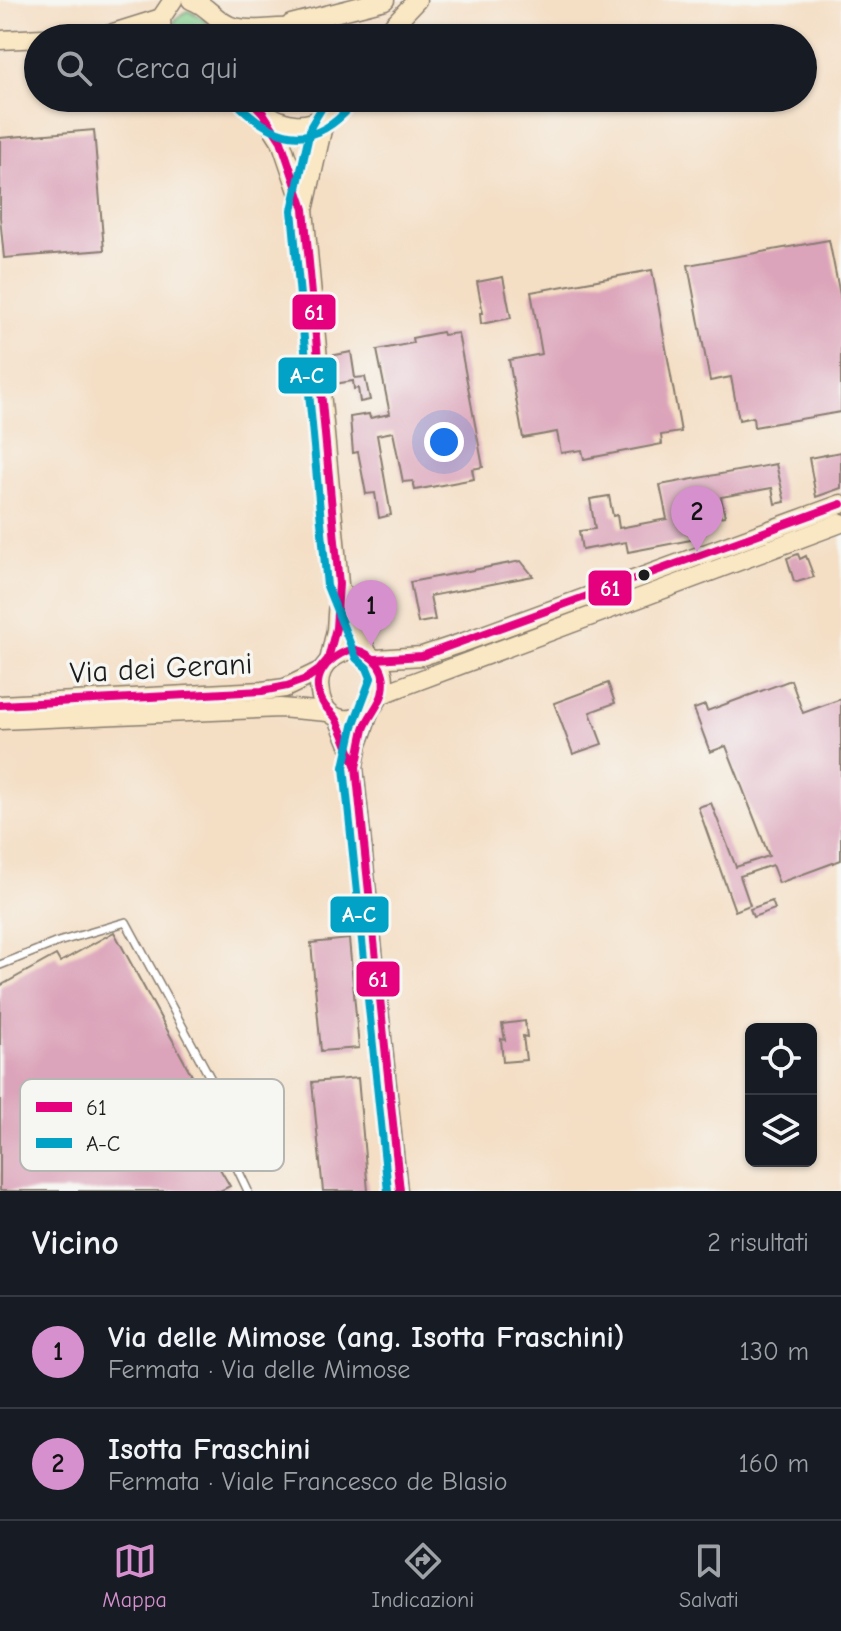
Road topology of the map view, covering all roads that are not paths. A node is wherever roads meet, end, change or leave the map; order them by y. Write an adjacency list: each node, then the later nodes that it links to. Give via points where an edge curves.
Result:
1 (385, 0): 7 (street)
2 (417, 0): 8 (street)
3 (183, 4): 4 (street); 5 (street); 6 (street)
4 (134, 24)
5 (171, 24)
6 (226, 24)
7 (290, 24)
8 (394, 24)
9 (24, 39): 10 (street)
10 (0, 40)
11 (330, 112): 13 (street, via 321,120 300,123 281,123)
12 (333, 112): 14 (street, via 322,130)
13 (263, 113): 14 (street, via 281,141)
14 (304, 209): 17 (street)
15 (841, 504): 18 (street, via 422,656)
16 (841, 523): 20 (street)
17 (339, 584): 18 (street); 19 (street, via 336,630)
18 (371, 656): 19 (street, via 352,649); 20 (street, via 383,674)
19 (324, 666): 21 (street, Via dei Gerani, via 285,688 262,691); 22 (street, via 321,699)
20 (377, 701): 22 (street, via 354,718); 24 (street)
21 (0, 705)
22 (332, 714): 23 (street, Via dei Gerani, via 280,708); 24 (street)
23 (0, 720)
24 (356, 767): 29 (street)
25 (0, 965): 26 (lane, via 126,922)
26 (211, 1079)
27 (238, 1171): 28 (lane)
28 (248, 1191)
29 (400, 1191)

